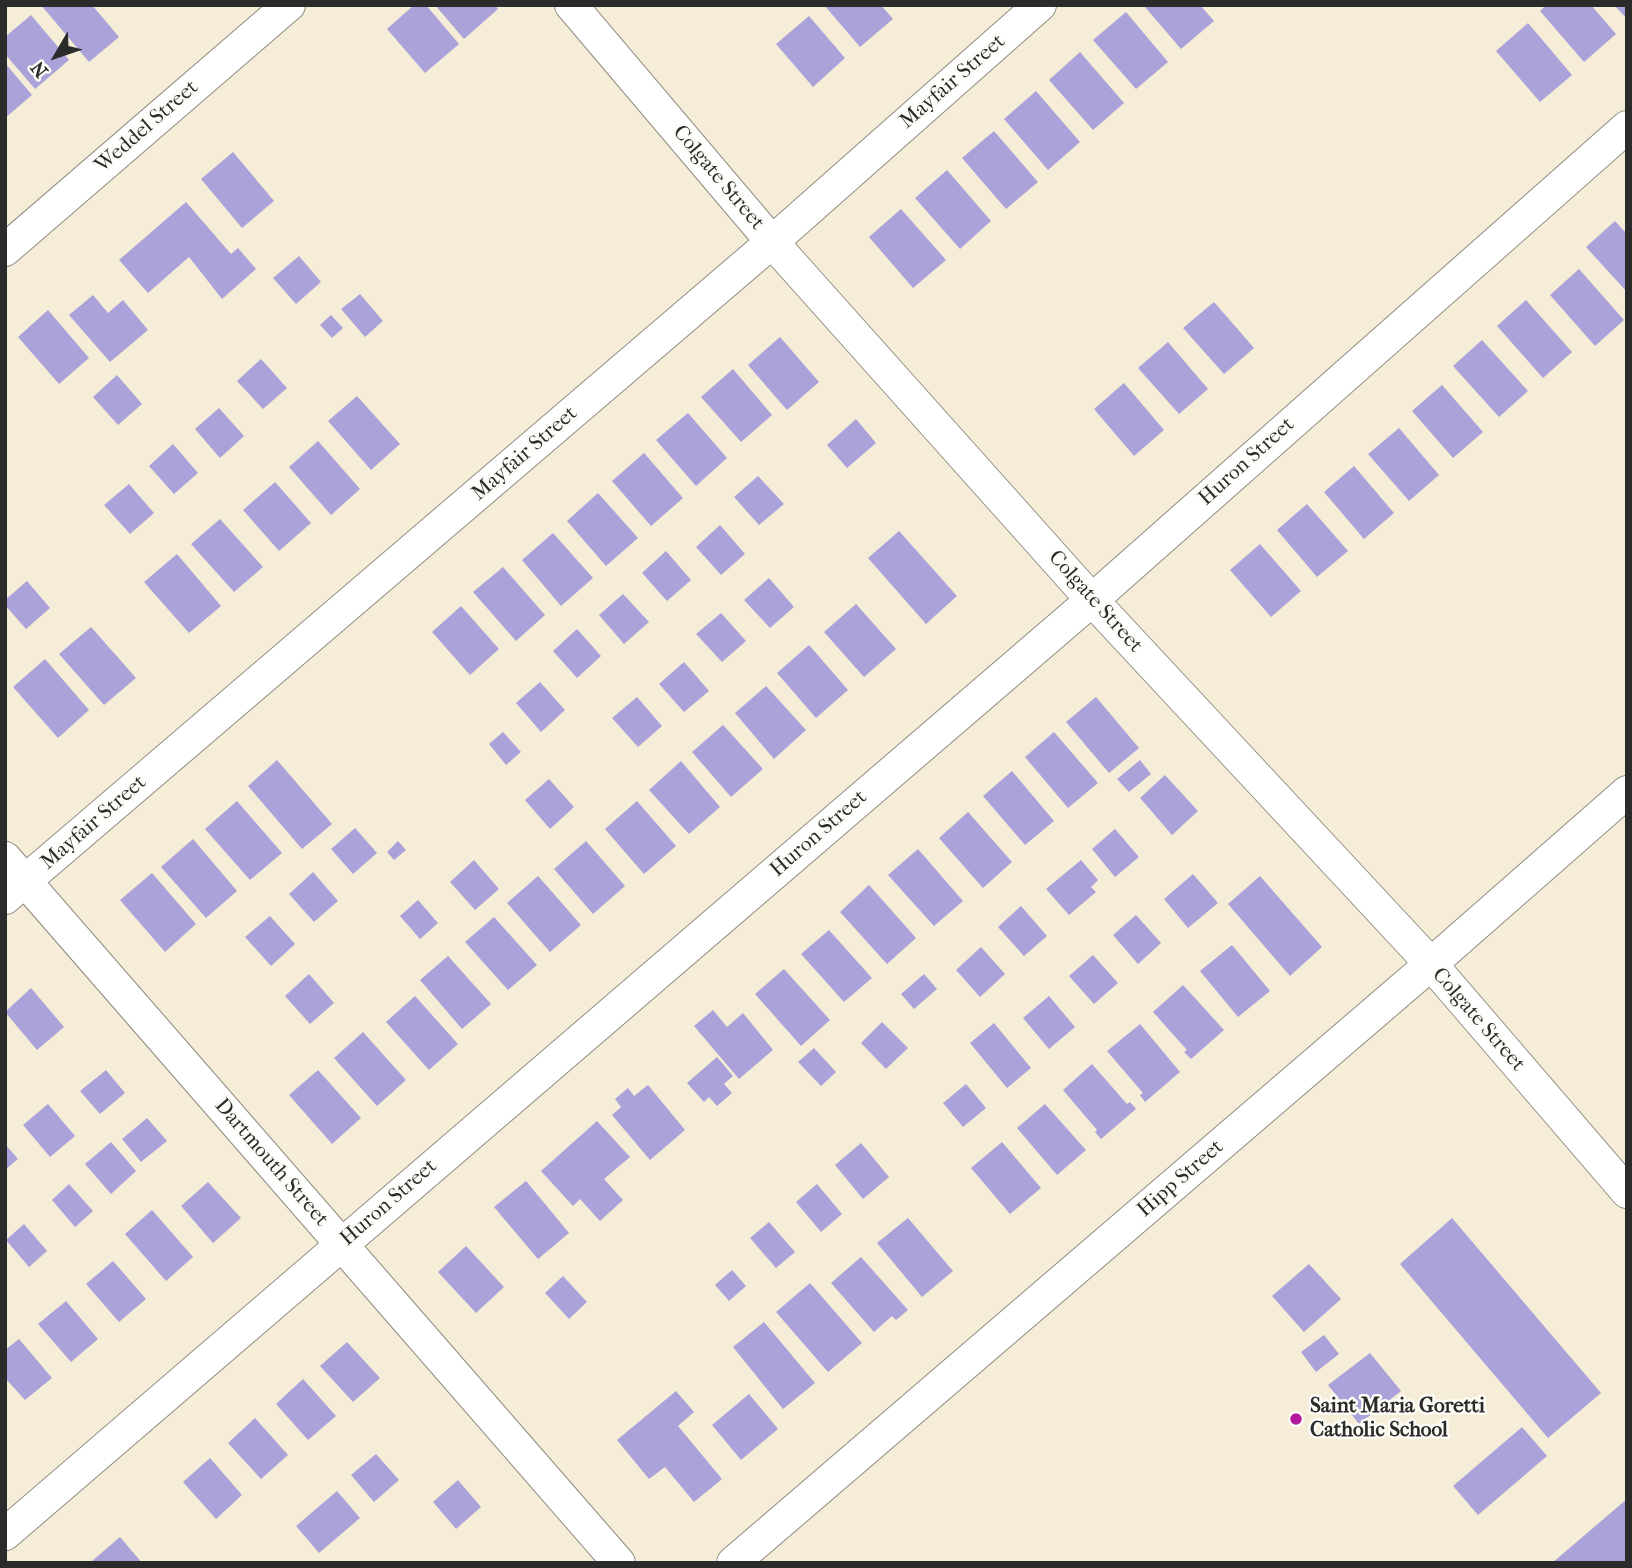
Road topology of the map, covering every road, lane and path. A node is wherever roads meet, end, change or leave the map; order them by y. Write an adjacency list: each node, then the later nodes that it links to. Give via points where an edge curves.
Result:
1 (289, 5): 6 (street, Weddel Street)
2 (571, 5): 5 (street, Colgate Street)
3 (1040, 5): 5 (street, Mayfair Street)
4 (1627, 127): 7 (street, Huron Street)
5 (772, 242): 7 (street, Colgate Street); 9 (street, Mayfair Street)
6 (5, 250)
7 (1092, 600): 10 (street, Colgate Street); 12 (street, Huron Street)
8 (1627, 792): 10 (street, Hipp Street)
9 (12, 879): 12 (street, Dartmouth Street)
10 (1431, 964): 11 (street, Colgate Street); 15 (street, Hipp Street)
11 (1627, 1192)
12 (341, 1244): 13 (street, Huron Street); 14 (street, Dartmouth Street)
13 (5, 1534)
14 (619, 1563)
15 (733, 1563)

